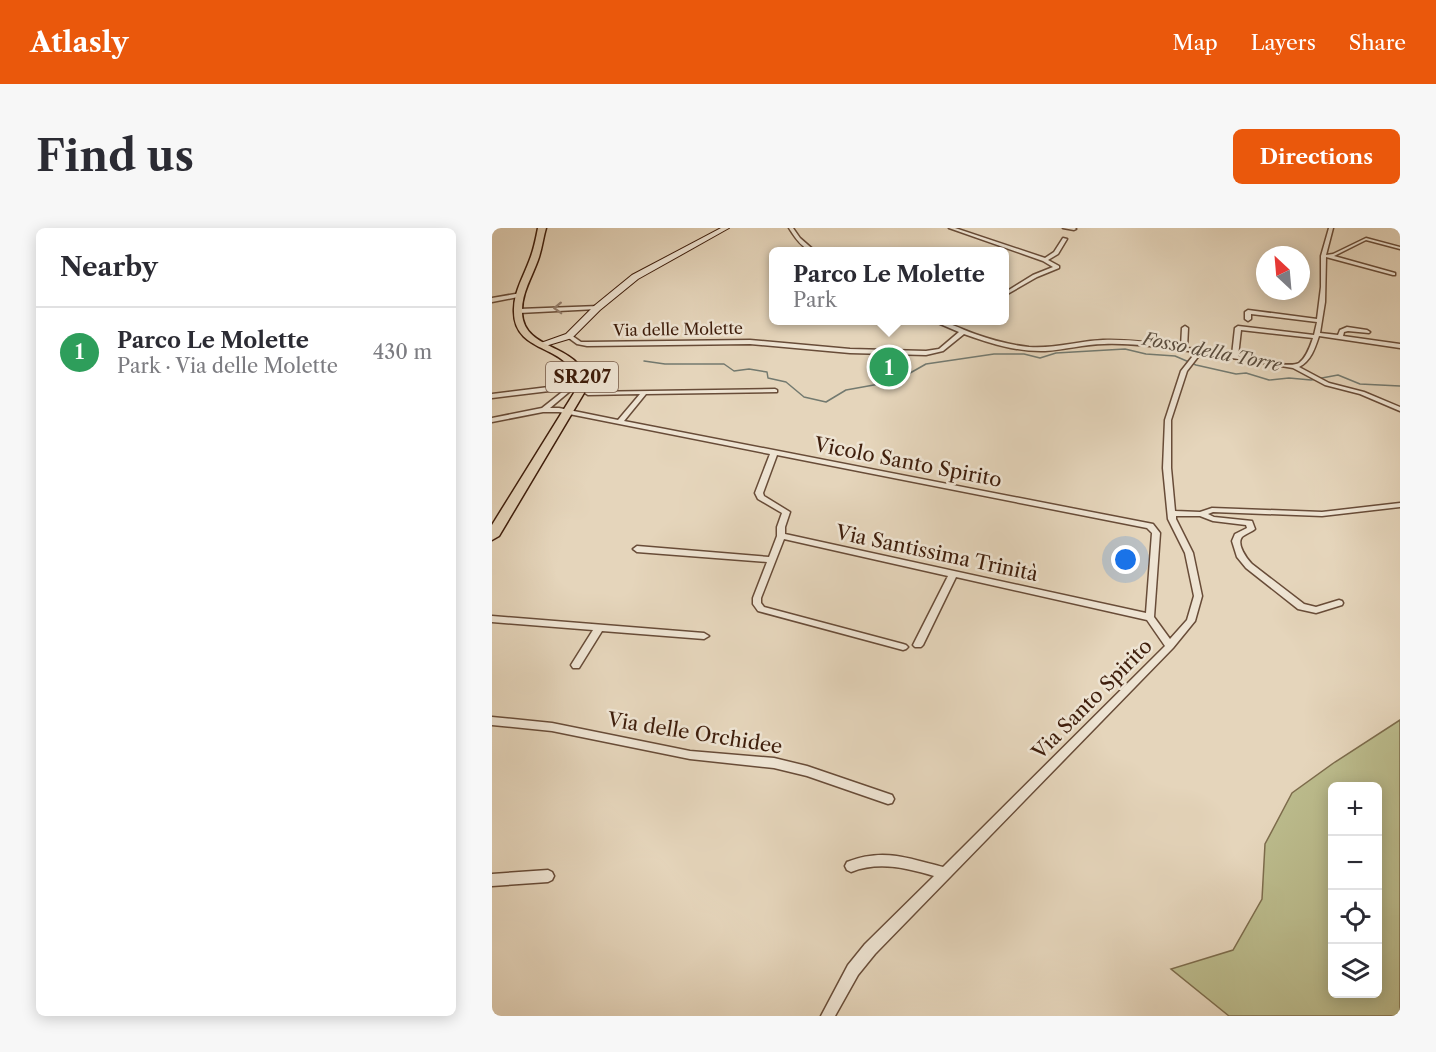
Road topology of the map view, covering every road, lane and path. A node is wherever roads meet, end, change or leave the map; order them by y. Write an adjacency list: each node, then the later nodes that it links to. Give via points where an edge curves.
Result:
1 (542, 228): 17 (main road)
2 (726, 228): 19 (street, via 643,272)
3 (791, 228): 9 (street)
4 (951, 228): 10 (street)
5 (1065, 228): 6 (street)
6 (1074, 229)
7 (1330, 231): 13 (street)
8 (1065, 239): 14 (street, via 1058,251)
9 (808, 247)
10 (1007, 247)
11 (1009, 248): 14 (street)
12 (1400, 248): 13 (street, via 1366,239)
13 (1326, 256): 15 (street); 23 (street)
14 (1045, 260): 16 (street, via 1057,267)
15 (1393, 274)
16 (1009, 292)
17 (521, 295): 18 (street); 20 (main road)
18 (492, 300)
19 (597, 307): 20 (street, one-way to 20); 29 (street)
20 (519, 311): 32 (main road, SR207, via 524,331)
21 (1295, 318): 22 (street, via 1248,312); 23 (street); 28 (street)
22 (1248, 319)
23 (1319, 321): 30 (street)
24 (943, 325): 26 (street)
25 (1185, 328): 34 (street)
26 (963, 332): 29 (street, Via delle Molette, via 941,350 924,354 756,342 587,344); 34 (street, via 1030,348 1111,342)
27 (1367, 332): 31 (street, via 1346,329)
28 (1298, 335): 30 (street); 36 (street, via 1238,328)
29 (569, 336): 32 (street)
30 (1317, 336): 31 (street); 37 (street, via 1305,360)
31 (1340, 338): 33 (street)
32 (542, 344): 38 (main road, SR207, via 574,364 582,375)
33 (1400, 346)
34 (1184, 349): 35 (street)
35 (1201, 350): 36 (street); 49 (street, Via Santo Spirito, via 1182,375 1167,420)
36 (1235, 356): 37 (street)
37 (1293, 366): 42 (street, via 1316,379)
38 (581, 388): 39 (street); 41 (street); 43 (street); 44 (main road, SR207)
39 (645, 392): 40 (street); 46 (street)
40 (775, 392)
41 (492, 396)
42 (1400, 409)
43 (543, 410): 44 (street, Vicolo Santo Spirito); 45 (street)
44 (567, 412): 46 (street, Vicolo Santo Spirito); 51 (main road, SR207)
45 (492, 420)
46 (620, 422): 47 (street, Vicolo Santo Spirito)
47 (774, 453): 52 (street, via 759,494 786,512); 57 (street, Vicolo Santo Spirito, via 1152,527 1156,532)
48 (1400, 505): 50 (street, via 1322,514 1212,510)
49 (1171, 513): 50 (street); 62 (street, Via Santo Spirito, via 1194,566 1198,596 1191,621)
50 (1201, 514): 56 (street, via 1250,524 1251,529 1236,540 1241,557 1299,605 1316,610)
51 (492, 536)
52 (782, 536): 54 (street); 55 (street, Via Santissima Trinità)
53 (638, 549): 54 (street)
54 (770, 560): 63 (street, via 757,600 763,611)
55 (954, 573): 57 (street, Via Santissima Trinità); 61 (street)
56 (1339, 603)
57 (1150, 617): 62 (street)
58 (492, 619): 59 (street)
59 (600, 627): 60 (street); 64 (street)
60 (704, 636)
61 (918, 645)
62 (1170, 646): 68 (street, Via Santo Spirito)
63 (903, 647)
64 (576, 665)
65 (492, 721): 66 (street, Via delle Orchidee, via 552,727 690,755 783,765)
66 (888, 799)
67 (851, 866): 68 (street, via 876,859)
68 (945, 873): 71 (street, Via Santo Spirito, via 870,949 853,970)
69 (548, 876): 70 (street)
70 (492, 880)
71 (828, 1016)

